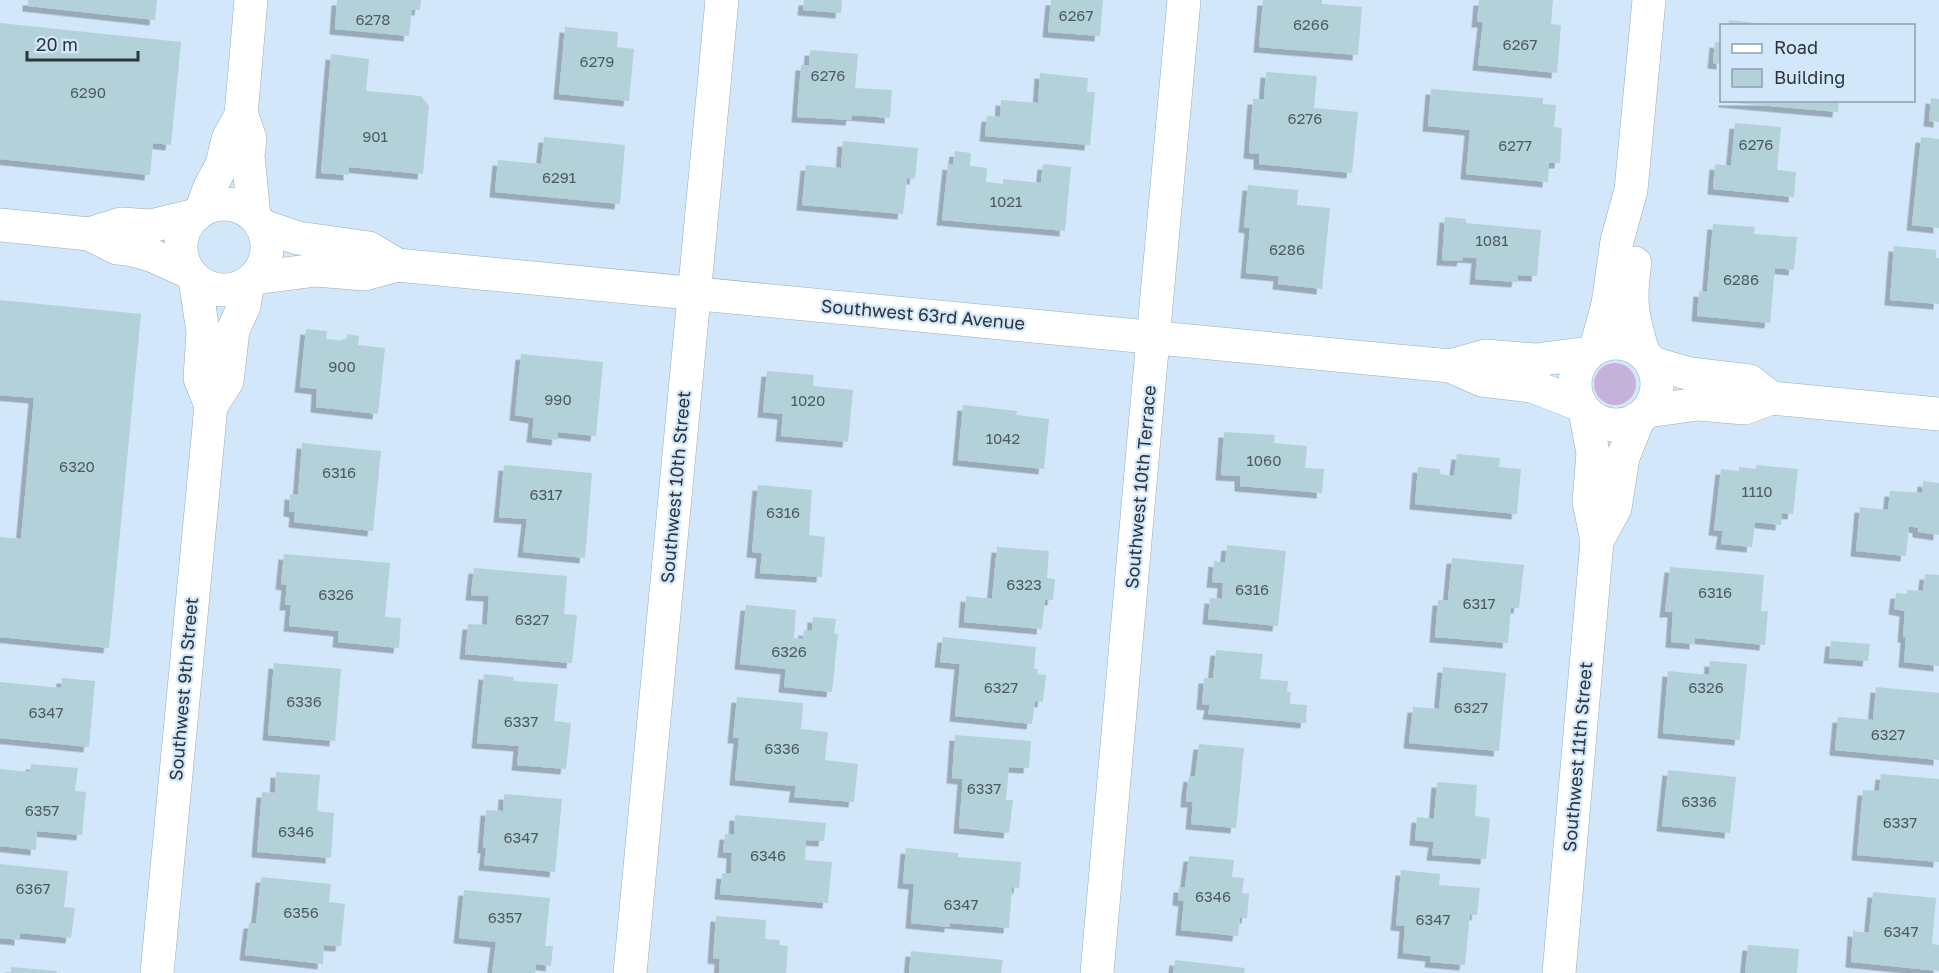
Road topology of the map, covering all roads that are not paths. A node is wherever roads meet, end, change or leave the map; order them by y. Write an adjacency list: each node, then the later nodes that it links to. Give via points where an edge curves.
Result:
1 (251, 0): 5 (street)
2 (722, 0): 14 (street, Southwest 10th Street)
3 (1184, 0): 15 (street, Southwest 10th Terrace)
4 (1649, 0): 6 (street)
5 (241, 115): 7 (street); 8 (street, via 250,139 248,155)
6 (1631, 190): 16 (street, via 1617,241 1608,304); 17 (street, via 1639,241 1632,316)
7 (199, 213): 8 (street, via 229,204 242,208); 10 (street, via 151,226 121,224); 12 (street, via 182,238 183,261)
8 (258, 221): 11 (street, Southwest 63rd Avenue, via 298,238 369,248); 13 (street, via 267,253 263,266)
9 (0, 225): 10 (street)
10 (89, 234): 12 (street, via 117,248 151,255)
11 (397, 265): 13 (street, Southwest 63rd Avenue, via 364,274 316,270); 14 (street, Southwest 63rd Avenue)
12 (192, 275): 13 (street, via 204,286 219,291); 20 (street, Southwest 9th Street, via 202,332 200,378)
13 (251, 280): 20 (street, Southwest 9th Street, via 233,330 227,381)
14 (694, 294): 15 (street, Southwest 63rd Avenue); 26 (street, Southwest 10th Street)
15 (1153, 337): 18 (street, Southwest 63rd Avenue); 27 (street, Southwest 10th Terrace)
16 (1592, 350): 17 (street, via 1607,343 1620,343); 18 (street, Southwest 63rd Avenue, via 1536,360 1485,356); 21 (street, via 1575,377)
17 (1648, 357): 19 (street, via 1690,374 1750,381); 23 (street, via 1657,387 1654,400)
18 (1450, 366): 21 (street, Southwest 63rd Avenue, via 1482,380 1532,386)
19 (1771, 398): 22 (street); 23 (street, via 1745,408 1698,404)
20 (211, 406): 25 (street, Southwest 9th Street)
21 (1583, 408): 23 (street, via 1594,419 1616,426); 24 (street, Southwest 11th Street, via 1593,453 1589,501)
22 (1939, 414)
23 (1643, 415): 24 (street, Southwest 11th Street, via 1623,457 1616,508)
24 (1597, 540): 28 (street, Southwest 11th Street)
25 (157, 973)
26 (630, 973)
27 (1097, 973)
28 (1559, 973)

